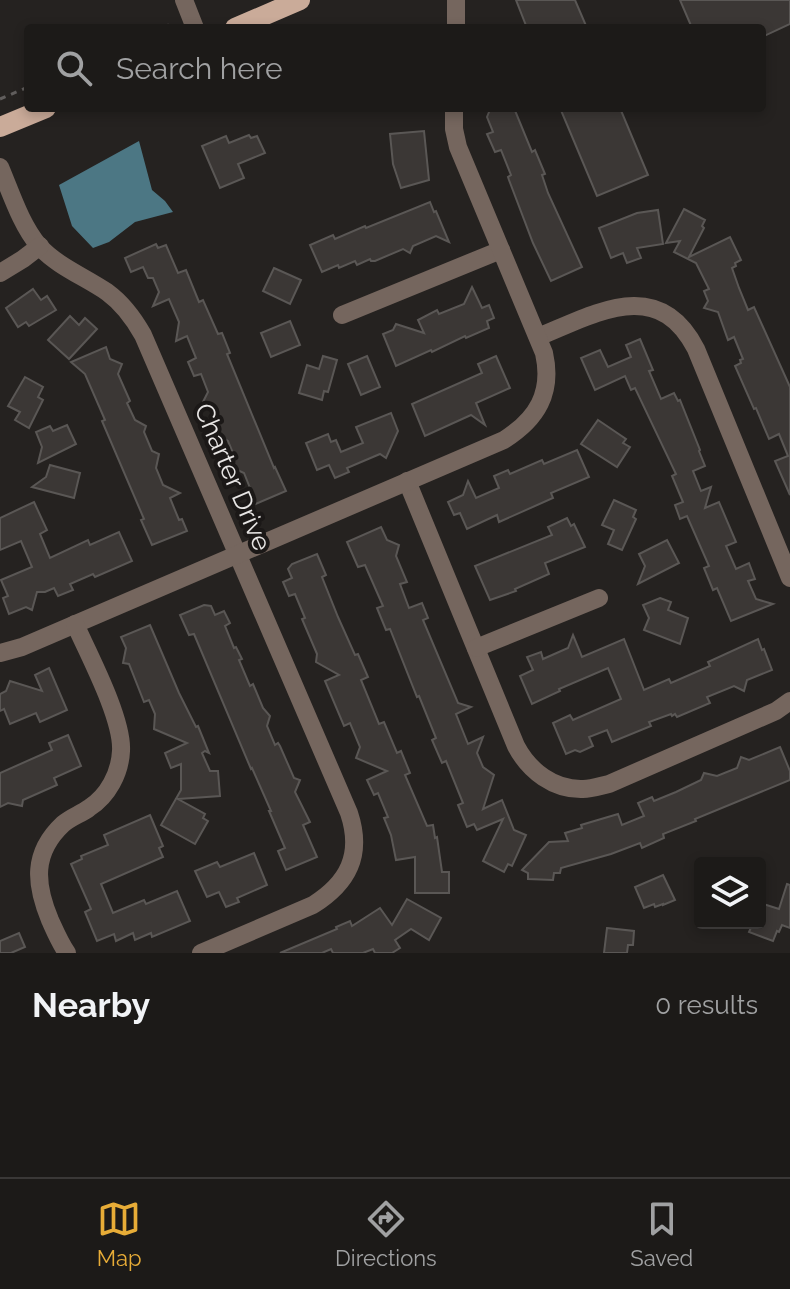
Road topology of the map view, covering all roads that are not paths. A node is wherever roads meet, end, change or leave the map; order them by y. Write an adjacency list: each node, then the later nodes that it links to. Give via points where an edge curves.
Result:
1 (184, 0): 4 (street)
2 (300, 0): 5 (main road)
3 (456, 0): 6 (street)
4 (193, 24)
5 (244, 24)
6 (456, 24)
7 (36, 112): 9 (main road)
8 (454, 112): 12 (street, via 458,147)
9 (0, 127)
10 (0, 167): 11 (street, Charter Drive)
11 (40, 246): 13 (street); 17 (street, Charter Drive, via 112,296 136,323)
12 (501, 250): 14 (street); 15 (street)
13 (0, 273)
14 (342, 315)
15 (538, 337): 16 (street, via 547,375 543,397 523,428); 18 (street, via 621,306 650,307 682,326)
16 (407, 481): 17 (street); 21 (street)
17 (238, 554): 20 (street); 25 (street, Charter Drive, via 349,813 354,851 348,872 328,895)
18 (790, 578)
19 (599, 598): 21 (street)
20 (75, 624): 22 (street); 24 (street, via 117,723 121,751 107,792 61,826 39,866 42,897)
21 (476, 648): 23 (street, via 520,754 535,772 569,788 609,784)
22 (0, 653)
23 (790, 701)
24 (67, 953)
25 (201, 953)

